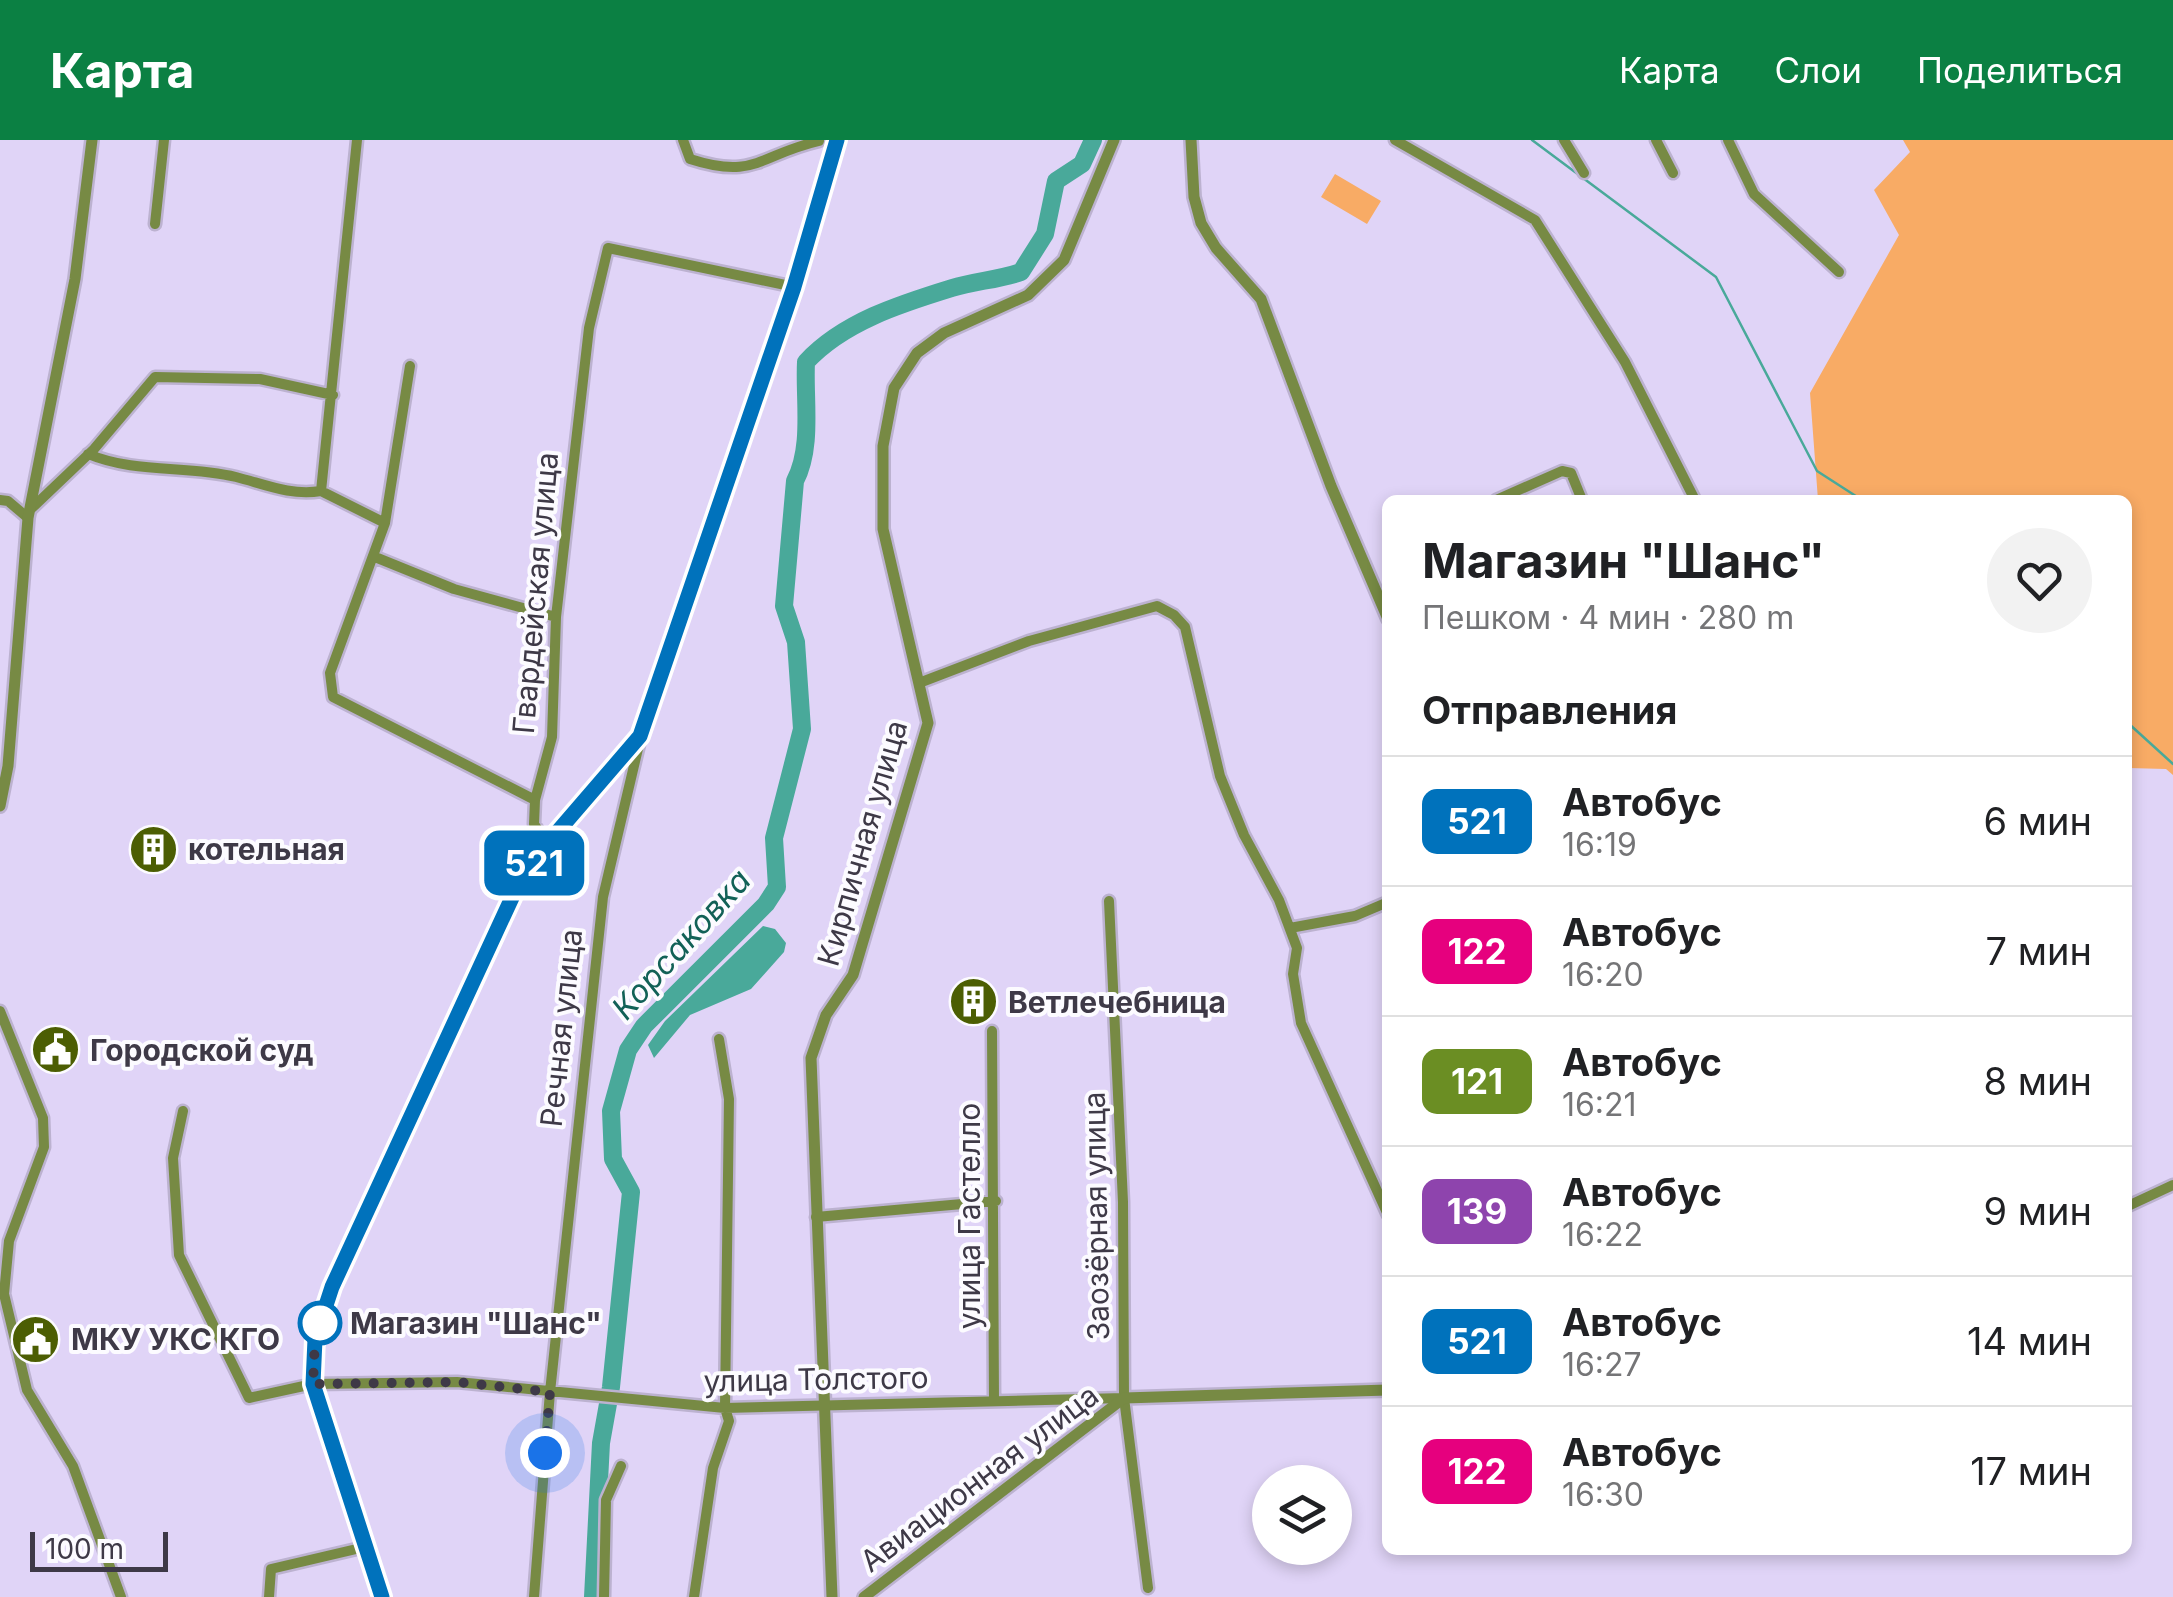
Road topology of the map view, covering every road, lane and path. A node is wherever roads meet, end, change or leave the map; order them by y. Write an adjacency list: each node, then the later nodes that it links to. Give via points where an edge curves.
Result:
1 (92, 140): 27 (street, via 76,280)
2 (164, 140): 16 (street)
3 (357, 140): 20 (street)
4 (683, 140): 5 (street, via 690,159 740,171)
5 (818, 140): 13 (street)
6 (837, 140): 13 (main road, Речная улица)
7 (1114, 140): 32 (street, Кирпичная улица, via 1064,260 1028,295 944,333 917,353 894,388 883,446 883,529)
8 (1191, 140): 30 (street, via 1201,224 1261,299)
9 (1395, 140): 25 (street, via 1534,220 1625,362)
10 (1564, 140): 14 (street)
11 (1656, 140): 15 (street)
12 (1728, 140): 17 (street, via 1754,194)
13 (828, 171): 18 (main road, Речная улица)
14 (1584, 173)
15 (1673, 173)
16 (155, 224)
17 (1838, 272)
18 (794, 287): 31 (street, Гвардейская улица, via 608,248 590,328); 33 (main road, Речная улица)
19 (410, 366): 28 (street)
20 (333, 395): 21 (street, via 260,380 155,376); 22 (street)
21 (88, 454): 22 (street, via 132,467); 27 (street)
22 (320, 491): 28 (street)
23 (1507, 495): 24 (street, via 1562,471 1570,473)
24 (1580, 495)
25 (1692, 495)
26 (0, 500): 27 (street)
27 (30, 513): 35 (street)
28 (385, 522): 29 (street)
29 (375, 557): 31 (street); 34 (street, via 330,673 333,697)
30 (1382, 605)
31 (556, 617): 34 (street, Гвардейская улица, via 552,737)
32 (919, 683): 39 (street, via 1029,641 1157,606 1174,615 1184,627 1220,776); 48 (street, Кирпичная улица, via 928,723 902,819 853,975 826,1015 812,1058)
33 (640, 736): 36 (main road); 51 (street, Речная улица, via 603,897)
34 (535, 800): 36 (street, via 534,824)
35 (0, 806)
36 (547, 844): 49 (main road, via 516,889 332,1287 315,1339)
37 (1109, 900): 52 (street, Заозёрная улица)
38 (1382, 905): 39 (street)
39 (1290, 928): 46 (street, via 1301,1023)
40 (0, 1011): 59 (street, via 44,1128 44,1147 9,1241 4,1294 27,1390 73,1466)
41 (992, 1031): 45 (street, улица Гастелло)
42 (718, 1039): 55 (street, via 729,1099)
43 (183, 1111): 49 (street, улица Толстого, via 173,1158 179,1255 247,1393)
44 (2173, 1186): 47 (street)
45 (996, 1201): 48 (street); 53 (street, улица Гастелло)
46 (1382, 1203)
47 (2132, 1204)
48 (816, 1217): 54 (street, Кирпичная улица)
49 (313, 1384): 51 (street, улица Толстого, via 457,1382); 57 (main road)
50 (1382, 1390): 52 (street, улица Толстого)
51 (550, 1392): 55 (street, улица Толстого); 62 (street, Речная улица)
52 (1124, 1398): 53 (street, улица Толстого); 58 (street, Заозёрная улица); 66 (street, Авиационная улица)
53 (994, 1401): 54 (street, улица Толстого)
54 (824, 1405): 55 (street, улица Толстого); 65 (street, Кирпичная улица)
55 (725, 1408): 64 (street, via 729,1421 712,1468)
56 (621, 1466): 63 (street, via 606,1500)
57 (365, 1547): 60 (street, via 271,1569); 61 (main road)
58 (1148, 1588)
59 (122, 1597)
60 (268, 1597)
61 (382, 1597)
62 (534, 1597)
63 (604, 1597)
64 (694, 1597)
65 (832, 1597)
66 (864, 1597)

